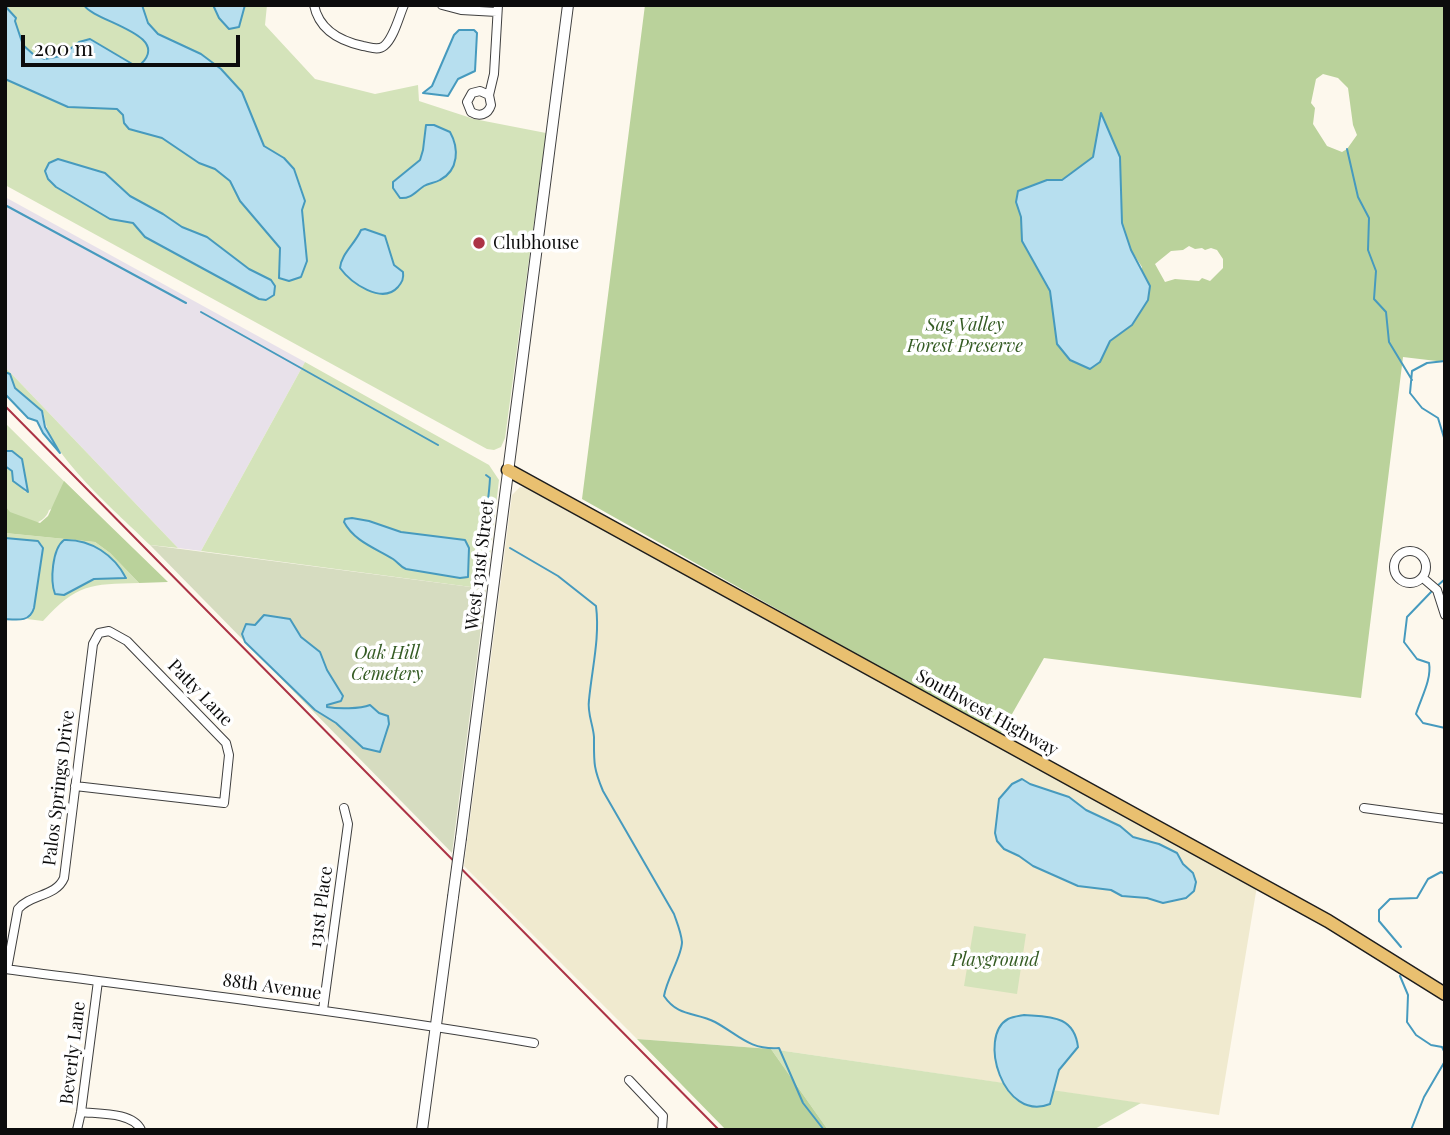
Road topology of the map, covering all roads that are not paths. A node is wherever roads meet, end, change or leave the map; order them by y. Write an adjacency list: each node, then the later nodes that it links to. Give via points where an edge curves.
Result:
1 (314, 5): 2 (street, via 320,20 336,37 378,48 387,44)
2 (404, 5)
3 (442, 5): 5 (street, via 461,10)
4 (568, 5): 7 (street, West 131st Street)
5 (497, 9): 6 (street)
6 (489, 95)
7 (508, 470): 17 (main road, Southwest Highway, via 1319,916); 19 (street, West 131st Street, bridge)
8 (1423, 578): 8 (street, via 1426,562 1418,553 1405,552 1397,558 1395,571 1400,580 1410,584); 9 (street, via 1434,588)
9 (1445, 615)
10 (104, 631): 11 (street, Palos Springs Drive, via 96,635 93,644); 11 (street, Patty Lane, via 127,641 226,743 224,803)
11 (75, 786): 15 (street, Palos Springs Drive, via 62,883 18,909)
12 (345, 808): 18 (street, 131st Place, via 348,824)
13 (1364, 808): 14 (street)
14 (1445, 819)
15 (6, 969): 16 (street, 88th Avenue)
16 (98, 981): 18 (street, 88th Avenue); 22 (street, Beverly Lane)
17 (1445, 994)
18 (323, 1010): 19 (street, 88th Avenue)
19 (436, 1026): 20 (street, 88th Avenue); 25 (street, West 131st Street)
20 (534, 1044)
21 (629, 1080): 26 (street, via 663,1116)
22 (81, 1112): 23 (street, Beverly Lane); 24 (street, via 128,1118)
23 (76, 1130)
24 (141, 1130)
25 (422, 1130)
26 (662, 1130)

